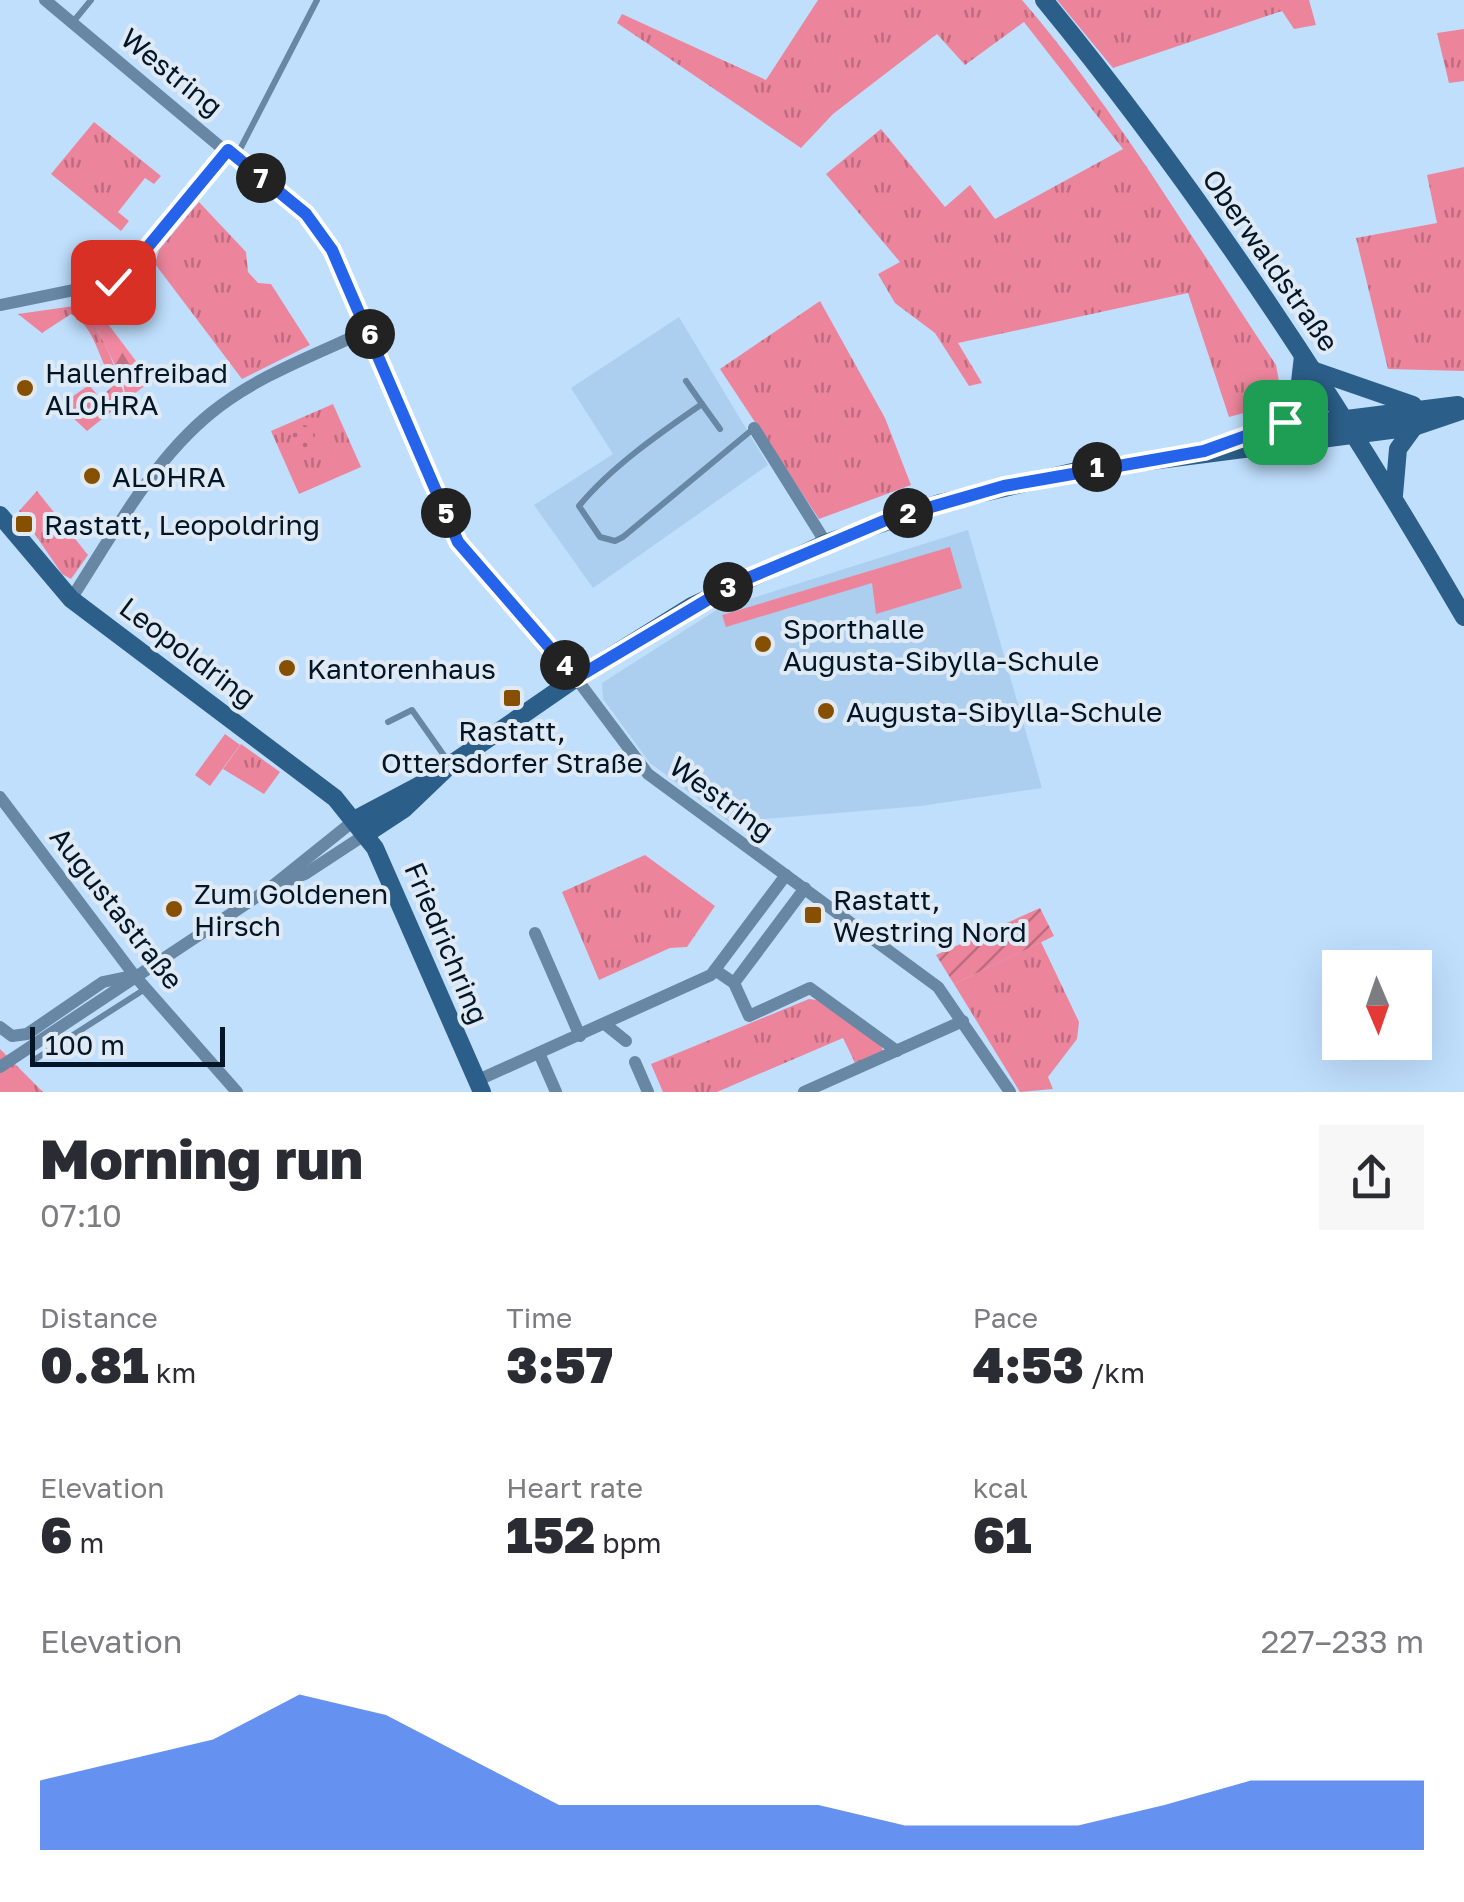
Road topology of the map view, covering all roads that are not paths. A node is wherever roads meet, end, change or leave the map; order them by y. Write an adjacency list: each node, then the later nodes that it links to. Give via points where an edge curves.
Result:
1 (45, 0): 5 (street, Westring)
2 (92, 0): 5 (lane)
3 (317, 0): 6 (lane)
4 (1044, 0): 9 (street, Oberwaldstraße)
5 (72, 23): 6 (street, Westring)
6 (232, 154): 7 (street, via 113,282); 8 (street, Westring, via 322,232)
7 (0, 305)
8 (368, 330): 24 (street, via 244,389 211,413 166,460); 26 (street, Westring, via 458,542)
9 (1309, 363): 12 (street); 14 (street, Oberwaldstraße); 17 (street, via 1296,408)
10 (686, 381): 11 (lane)
11 (702, 404): 16 (lane, via 640,446 579,506 600,537 623,537); 18 (lane)
12 (1417, 407): 13 (street); 14 (street)
13 (1464, 407): 15 (street)
14 (1345, 418): 17 (street); 19 (street, Oberwaldstraße)
15 (1414, 427): 19 (street); 21 (street, via 1398,449)
16 (754, 428): 23 (street)
17 (1275, 428): 20 (street)
18 (720, 429)
19 (1356, 435): 20 (street); 21 (street, Oberwaldstraße)
20 (1204, 451): 23 (street, via 1004,486)
21 (1394, 495): 25 (street, Oberwaldstraße)
22 (0, 515): 24 (street, Leopoldring)
23 (826, 542): 26 (street, via 692,606)
24 (72, 599): 30 (street, Leopoldring, via 320,786)
25 (1464, 616)
26 (576, 678): 28 (street); 31 (street, Westring, via 648,774)
27 (388, 722): 28 (lane, via 412,710)
28 (450, 765): 30 (street)
29 (2, 802): 35 (street, Augustastraße)
30 (361, 827): 35 (street); 48 (street, Friedrichring)
31 (786, 875): 32 (street, Westring); 34 (street)
32 (805, 888): 36 (street); 38 (street, Westring, via 938,987)
33 (535, 933): 41 (street)
34 (715, 970): 36 (street); 39 (street, via 620,1012)
35 (134, 975): 37 (street, Augustastraße); 40 (street, via 103,982 27,1034); 47 (street)
36 (734, 983): 43 (street, via 749,1016 810,988)
37 (146, 988): 45 (lane); 49 (street, Augustastraße)
38 (962, 1022): 43 (street); 53 (street, Westring)
39 (606, 1025): 41 (street); 42 (street)
40 (2, 1030)
41 (580, 1036): 44 (street)
42 (626, 1041)
43 (897, 1050): 52 (street)
44 (539, 1053): 48 (street); 50 (street)
45 (34, 1060)
46 (635, 1062): 51 (street)
47 (2, 1065)
48 (479, 1086)
49 (237, 1092)
50 (556, 1092)
51 (648, 1092)
52 (804, 1092)
53 (1010, 1092)

